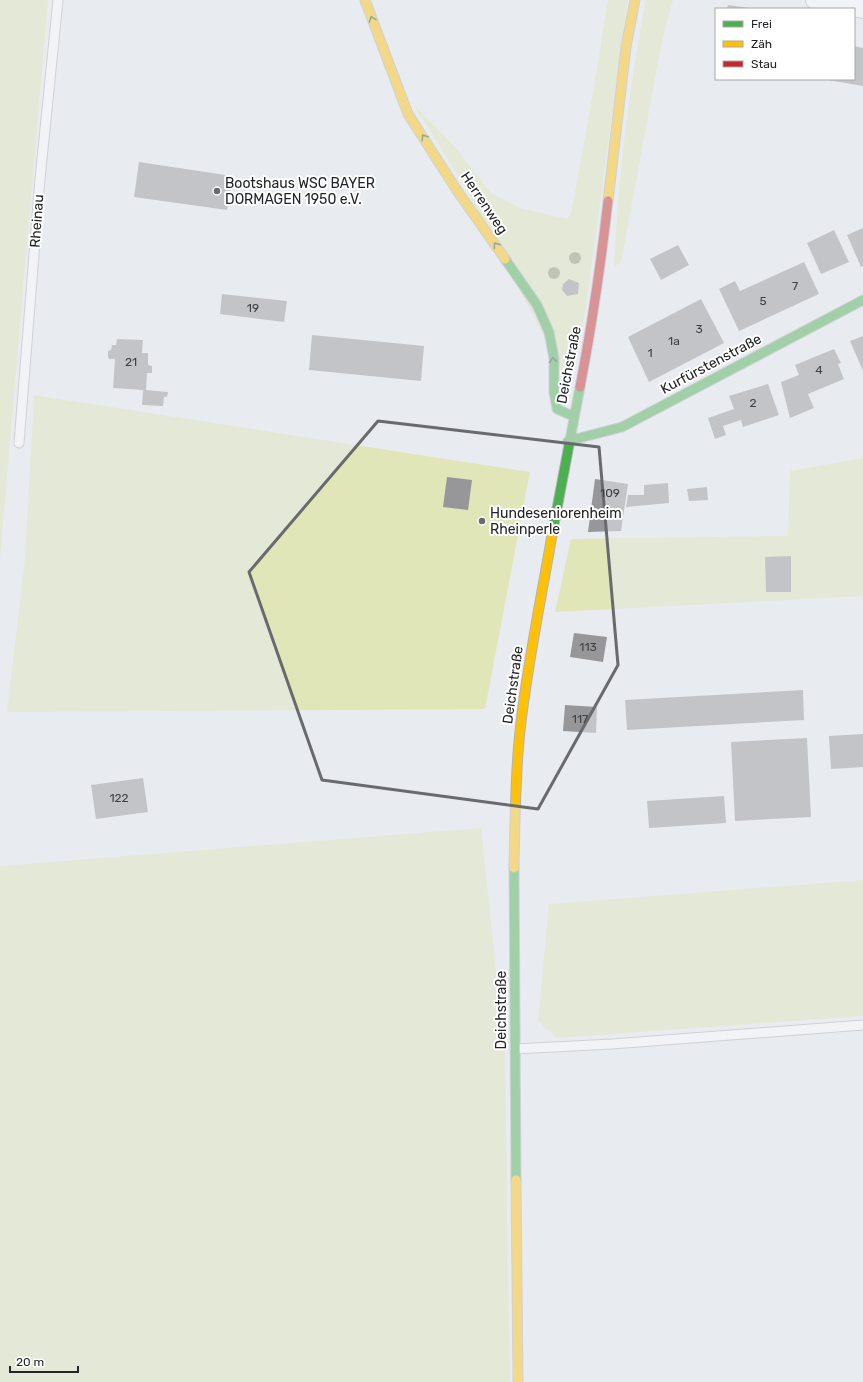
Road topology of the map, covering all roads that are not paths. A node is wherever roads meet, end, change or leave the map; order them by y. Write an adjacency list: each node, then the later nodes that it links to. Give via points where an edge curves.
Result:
1 (58, 0): 9 (lane, Rheinau, via 40,179)
2 (365, 0): 7 (street, Herrenweg, one-way to 2, via 557,409 554,358 549,332 537,305 456,189 408,114)
3 (635, 0): 7 (street, Deichstraße, via 626,47 601,265 589,342)
4 (815, 0): 5 (street)
5 (863, 9)
6 (863, 300): 8 (street, Kurfürstenstraße, via 622,426)
7 (573, 416): 8 (street, Deichstraße)
8 (568, 441): 11 (street, Deichstraße, via 533,644 515,793)
9 (19, 443)
10 (863, 1025): 11 (lane)
11 (516, 1049): 12 (street, Deichstraße)
12 (518, 1382)

